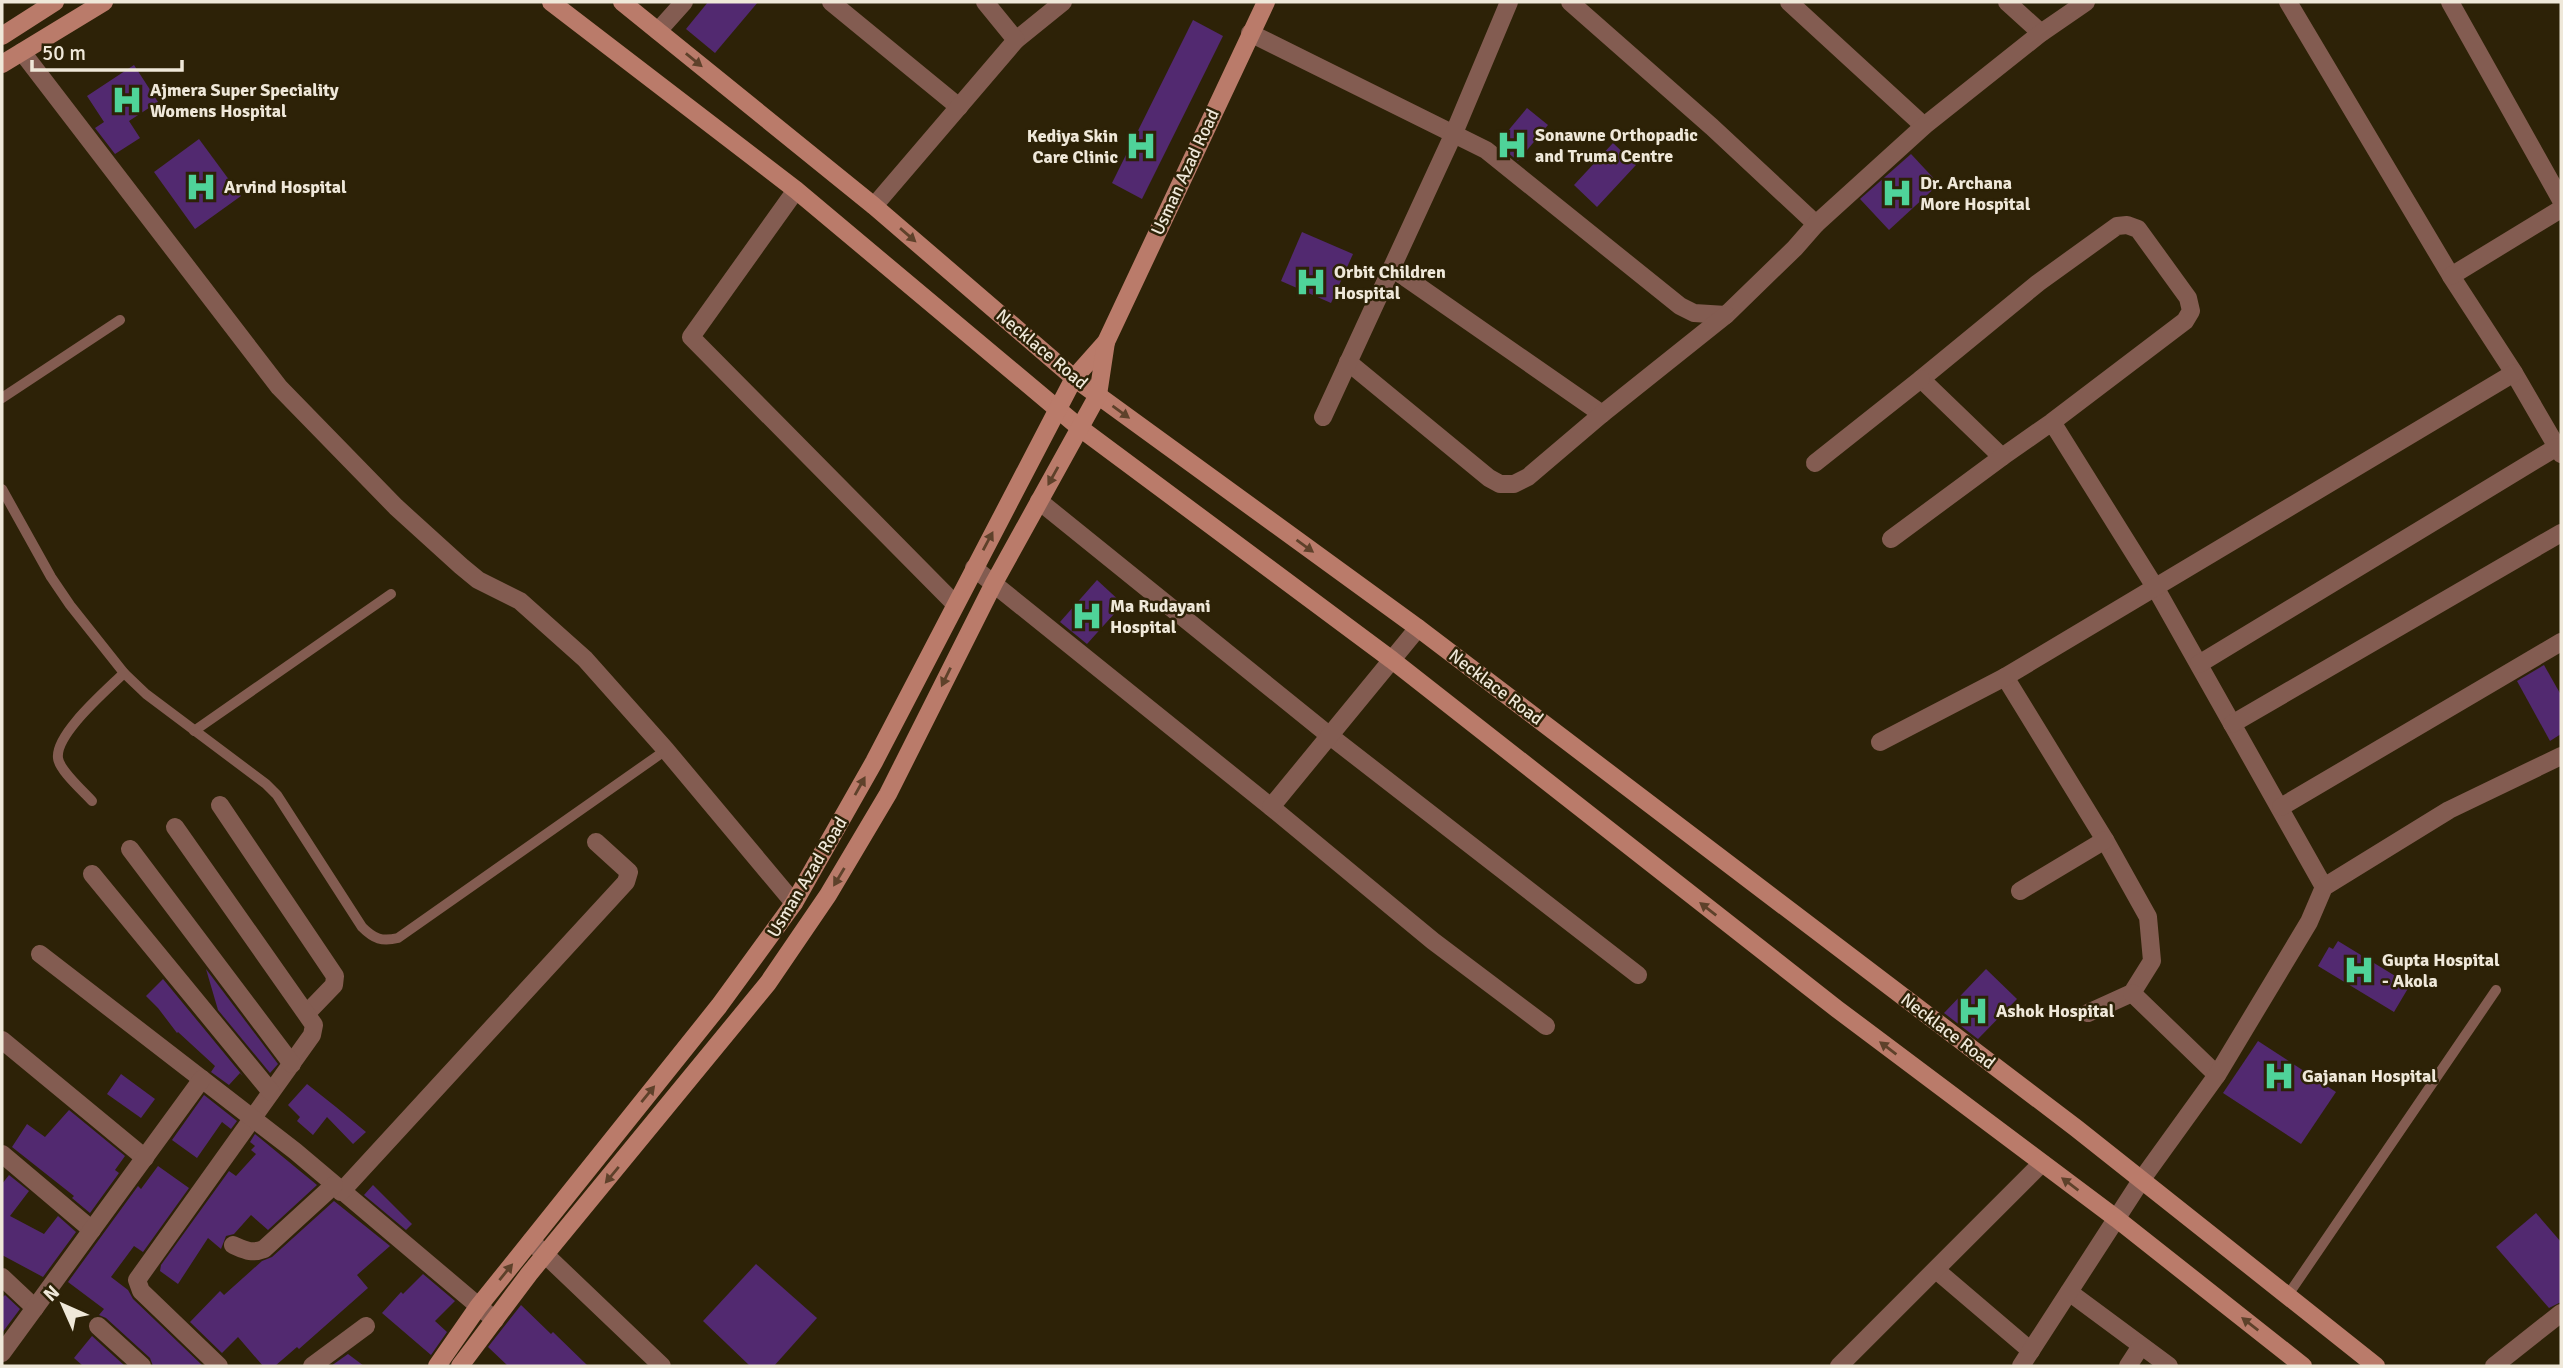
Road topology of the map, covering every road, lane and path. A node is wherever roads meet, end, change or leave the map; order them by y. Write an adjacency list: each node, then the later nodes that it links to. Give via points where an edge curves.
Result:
1 (55, 2): 20 (main road)
2 (104, 2): 22 (main road)
3 (551, 2): 27 (main road, Necklace Road)
4 (622, 2): 17 (main road, Necklace Road)
5 (684, 2): 17 (street)
6 (831, 2): 24 (street)
7 (985, 2): 21 (street)
8 (1063, 2): 21 (street)
9 (1266, 2): 18 (main road, Usman Azad Road)
10 (1509, 2): 26 (street)
11 (1570, 2): 31 (street)
12 (1788, 2): 25 (street)
13 (2007, 2): 19 (street)
14 (2086, 2): 19 (street)
15 (2288, 2): 33 (street)
16 (2450, 2): 28 (street)
17 (658, 31): 29 (main road, Necklace Road, one-way to 29)
18 (1250, 33): 26 (street); 36 (main road, Usman Azad Road)
19 (2041, 33): 25 (street)
20 (2, 36)
21 (1016, 40): 24 (street)
22 (22, 52): 23 (main road); 70 (street, via 279,387 396,507 461,566 520,601 570,645)
23 (2, 64)
24 (959, 107): 29 (street)
25 (1924, 125): 31 (street)
26 (1454, 133): 32 (street); 34 (street, via 1486,150 1680,306 1694,313)
27 (796, 190): 43 (main road, Necklace Road); 59 (street, via 691,337)
28 (2561, 200)
29 (874, 206): 39 (main road, Necklace Road, one-way to 39)
30 (2561, 209): 33 (street)
31 (1816, 224): 34 (street)
32 (1392, 268): 37 (street); 44 (street)
33 (2451, 276): 38 (street)
34 (1726, 315): 44 (street)
35 (120, 320): 42 (lane)
36 (1106, 342): 39 (main road, Usman Azad Road); 41 (main road, Usman Azad Road)
37 (1348, 362): 44 (street, via 1500,484 1528,477); 45 (street)
38 (2514, 373): 48 (street); 57 (street)
39 (1074, 378): 41 (main road, Necklace Road); 43 (main road, Usman Azad Road)
40 (1921, 379): 46 (street, via 2038,283 2117,226 2138,229 2188,298 2191,310 2185,321); 49 (street); 50 (street)
41 (1098, 395): 47 (main road, Usman Azad Road); 60 (main road, Necklace Road, one-way to 60)
42 (2, 398)
43 (1057, 409): 47 (main road, Necklace Road); 55 (main road, Usman Azad Road, one-way to 43)
44 (1602, 414)
45 (1323, 416)
46 (2052, 422): 49 (street); 57 (street)
47 (1080, 428): 52 (main road, Usman Azad Road, one-way to 52); 62 (main road, Necklace Road)
48 (2559, 451): 63 (street)
49 (2001, 457): 54 (street)
50 (1815, 463)
51 (2, 489): 64 (lane, via 63,596)
52 (1039, 501): 56 (main road, Usman Azad Road); 68 (street)
53 (2561, 533): 66 (street)
54 (1891, 539)
55 (974, 568): 56 (street); 59 (main road, Usman Azad Road)
56 (994, 583): 74 (street); 106 (main road, Usman Azad Road, one-way to 106, via 888,794 828,895 768,983)
57 (2155, 587): 63 (street); 65 (street)
58 (391, 594): 67 (lane)
59 (955, 604): 83 (main road, Usman Azad Road, one-way to 59, via 874,762)
60 (1418, 628): 62 (street); 100 (main road, Necklace Road)
61 (2561, 642): 75 (street)
62 (1392, 660): 68 (street); 99 (main road, Necklace Road, one-way to 62, via 1837,1009)
63 (2199, 664): 66 (street)
64 (124, 673): 67 (lane); 72 (lane, via 73,726 58,750 61,766)
65 (2005, 677): 69 (street); 77 (street)
66 (2232, 724): 75 (street)
67 (194, 731): 70 (lane, via 278,795 362,928 384,941 398,938)
68 (1330, 736): 74 (street); 85 (street)
69 (1880, 742)
70 (666, 750): 83 (street)
71 (2561, 756): 81 (street, via 2449,810)
72 (92, 801)
73 (220, 805): 88 (street, via 335,976 334,985)
74 (1271, 807): 90 (street, via 1433,941)
75 (2281, 807): 81 (street)
76 (175, 827): 88 (street)
77 (2105, 840): 82 (street); 87 (street, via 2148,917 2152,961)
78 (596, 842): 101 (street, via 629,872 626,883)
79 (130, 849): 92 (street)
80 (92, 874): 95 (street)
81 (2324, 887): 93 (street, via 2309,922)
82 (2021, 891)
83 (794, 903): 104 (main road, Usman Azad Road, one-way to 83, via 734,986)
84 (40, 954): 94 (street)
85 (1638, 975)
86 (2496, 990): 110 (lane)
87 (2132, 993): 89 (street); 93 (street)
88 (307, 1013): 92 (street, via 314,1030)
89 (2088, 1013)
90 (1546, 1026)
91 (2, 1040): 98 (street)
92 (292, 1064): 95 (street)
93 (2217, 1075): 100 (street)
94 (202, 1079): 96 (street); 98 (street)
95 (271, 1092): 96 (street)
96 (252, 1118): 101 (street); 122 (street, via 137,1280 141,1291)
97 (2, 1154): 103 (street)
98 (145, 1158): 103 (street)
99 (2042, 1163): 102 (main road, Necklace Road, one-way to 99); 107 (street)
100 (2142, 1180): 102 (street); 110 (main road, Necklace Road)
101 (337, 1188): 105 (street, via 264,1249 248,1252); 111 (street)
102 (2117, 1219): 109 (street); 129 (main road, Necklace Road, one-way to 102)
103 (92, 1230): 112 (street)
104 (531, 1241): 106 (street); 111 (main road, Usman Azad Road, one-way to 104)
105 (233, 1245)
106 (545, 1254): 114 (main road, Usman Azad Road); 126 (street)
107 (1936, 1270): 119 (street); 120 (street)
108 (2, 1277): 112 (street)
109 (2069, 1292): 117 (street); 119 (street)
110 (2288, 1296): 130 (main road, Necklace Road)
111 (478, 1307): 114 (street); 124 (main road, Usman Azad Road)
112 (35, 1308): 118 (street)
113 (2561, 1312): 131 (street)
114 (495, 1320): 125 (main road, Usman Azad Road)
115 (98, 1326): 121 (street)
116 (366, 1326): 123 (street)
117 (2141, 1346): 127 (street); 128 (street)
118 (2, 1353)
119 (2026, 1359)
120 (1850, 1363)
121 (142, 1366)
122 (219, 1366)
123 (312, 1366)
124 (437, 1366)
125 (460, 1366)
126 (662, 1366)
127 (2128, 1366)
128 (2169, 1366)
129 (2303, 1366)
130 (2376, 1366)
131 (2494, 1366)

